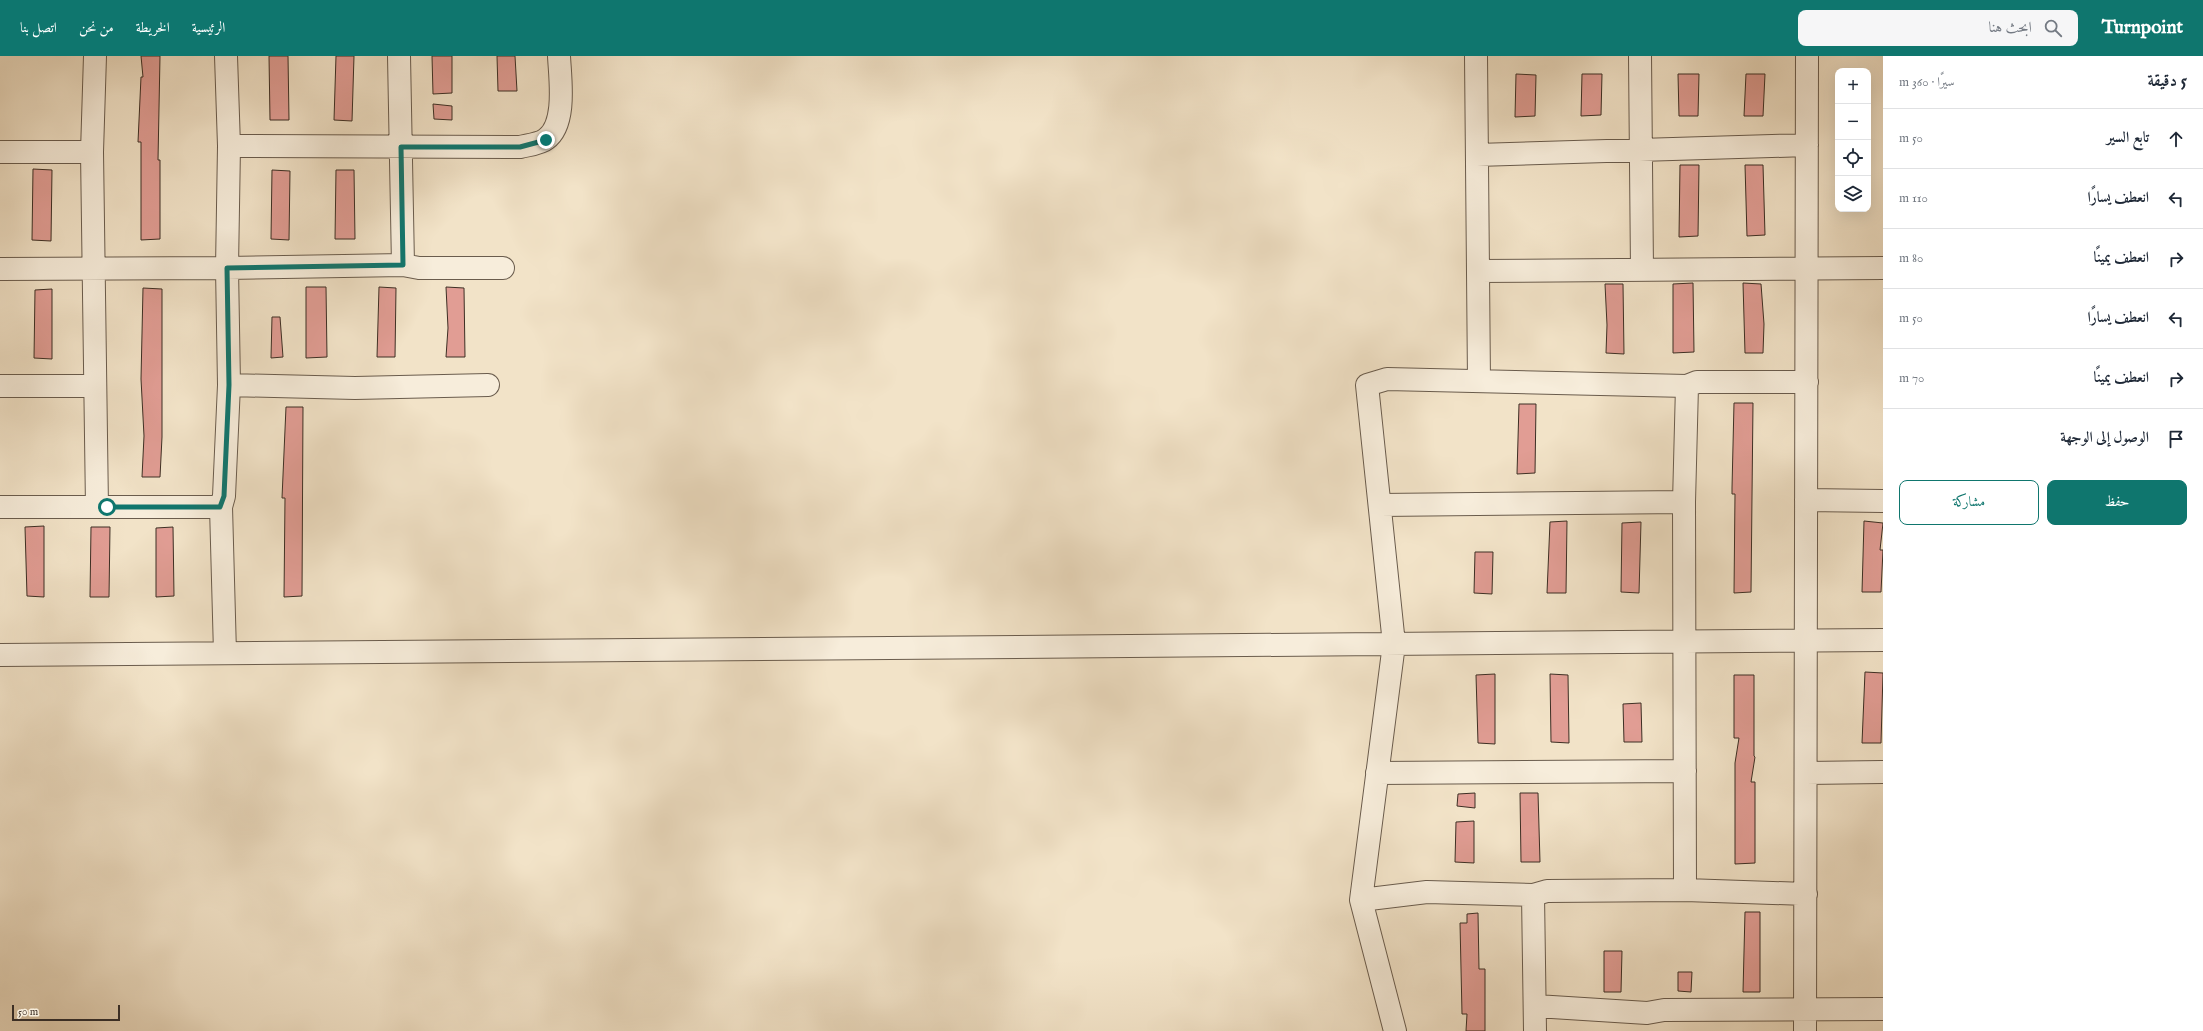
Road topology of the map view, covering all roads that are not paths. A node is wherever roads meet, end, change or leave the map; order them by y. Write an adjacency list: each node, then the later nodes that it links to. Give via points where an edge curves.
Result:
1 (95, 56): 13 (street)
2 (226, 56): 9 (street)
3 (399, 56): 10 (street)
4 (559, 56): 10 (street, via 561,110 554,131 546,140 520,147)
5 (1476, 56): 14 (street)
6 (1640, 56): 11 (street)
7 (1808, 56): 8 (street)
8 (1807, 145): 11 (street); 21 (street)
9 (229, 146): 10 (street); 18 (street)
10 (401, 147): 15 (street)
11 (1642, 150): 14 (street); 22 (street)
12 (0, 152): 13 (street)
13 (92, 152): 16 (street)
14 (1477, 155): 23 (street)
15 (403, 265): 18 (street); 19 (street, via 419,268)
16 (95, 267): 17 (street); 18 (street); 29 (street)
17 (0, 268)
18 (227, 268): 26 (street)
19 (503, 268)
20 (1883, 268): 21 (street)
21 (1807, 269): 22 (street); 25 (street)
22 (1642, 270): 23 (street)
23 (1478, 271): 24 (street)
24 (1478, 381): 30 (street); 34 (street, via 1387,378 1367,385)
25 (1807, 382): 30 (street, via 1697,382); 31 (street)
26 (229, 385): 27 (street, via 355,388); 37 (street, via 224,496)
27 (488, 385)
28 (0, 386): 29 (street)
29 (95, 386): 36 (street)
30 (1687, 386): 33 (street)
31 (1806, 500): 32 (street); 38 (street)
32 (1883, 501)
33 (1684, 502): 34 (street); 40 (street)
34 (1380, 505): 41 (street)
35 (0, 507): 36 (street)
36 (97, 507): 37 (street)
37 (220, 507): 42 (street)
38 (1806, 640): 39 (street); 40 (street); 47 (street)
39 (1883, 640)
40 (1685, 641): 41 (street); 44 (street)
41 (1394, 644): 42 (street); 46 (street)
42 (225, 653): 43 (street)
43 (0, 655)
44 (1685, 771): 46 (street); 48 (street)
45 (1883, 772): 47 (street)
46 (1377, 773): 51 (street)
47 (1806, 773): 49 (street)
48 (1685, 890): 49 (street); 50 (street, via 1547,891)
49 (1806, 894): 53 (street)
50 (1533, 895): 51 (street, via 1428,892); 52 (street)
51 (1361, 900): 56 (street)
52 (1536, 1006): 55 (street); 57 (street)
53 (1806, 1009): 54 (street); 55 (street, via 1664,1010); 58 (street)
54 (1883, 1009)
55 (1647, 1022)
56 (1395, 1031)
57 (1535, 1031)
58 (1805, 1031)

